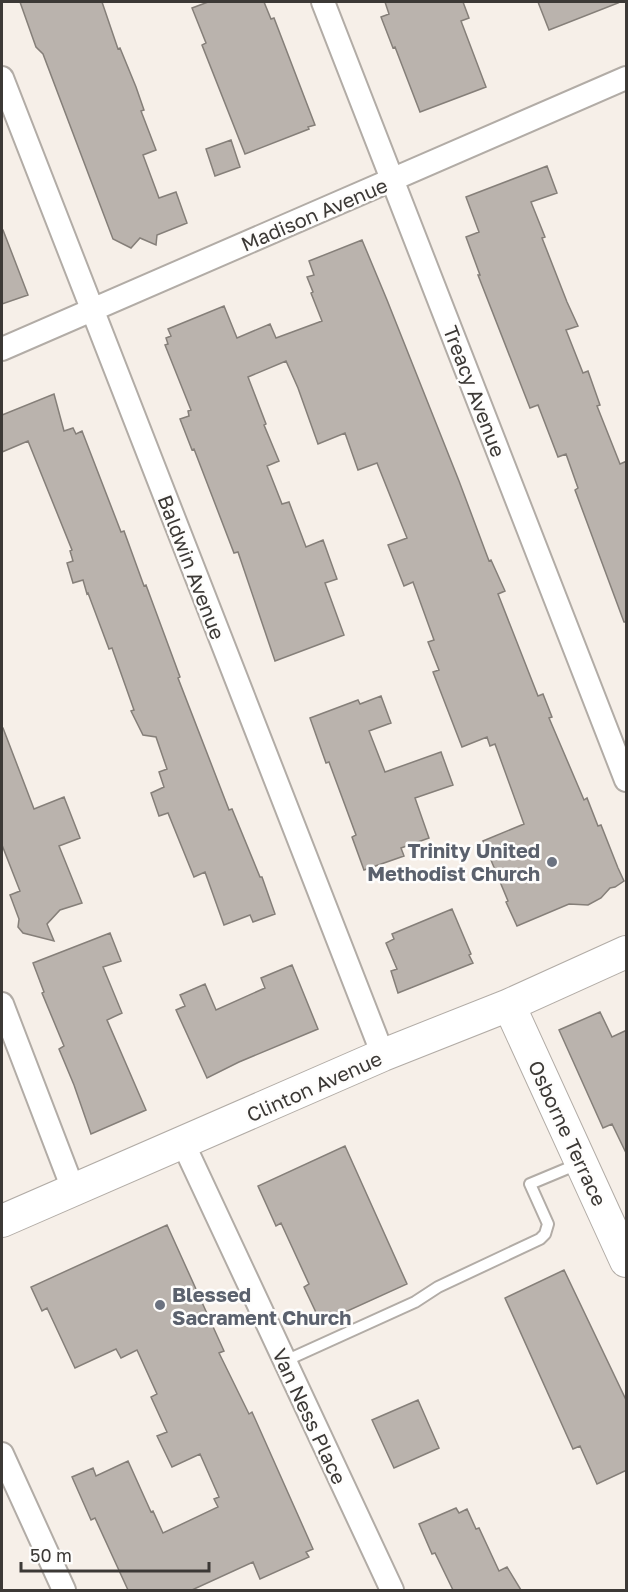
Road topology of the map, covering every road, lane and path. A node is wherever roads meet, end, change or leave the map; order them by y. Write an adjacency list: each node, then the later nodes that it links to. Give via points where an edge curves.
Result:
1 (323, 2): 4 (street, Treacy Avenue)
2 (2, 78): 5 (street, Baldwin Avenue)
3 (627, 78): 4 (street, Madison Avenue)
4 (393, 180): 5 (street, Madison Avenue); 7 (street, Treacy Avenue)
5 (92, 310): 6 (street, Madison Avenue); 11 (street, Baldwin Avenue)
6 (2, 349)
7 (627, 780)
8 (627, 952): 10 (main road, Clinton Avenue)
9 (2, 1004): 14 (street)
10 (509, 1005): 11 (main road, Clinton Avenue); 13 (main road, Osborne Terrace)
11 (383, 1055): 12 (main road, Clinton Avenue)
12 (183, 1143): 14 (main road, Clinton Avenue); 17 (street, Van Ness Place)
13 (581, 1163): 16 (main road, Osborne Terrace); 17 (lane, via 530,1184 548,1224 540,1239)
14 (73, 1189): 15 (main road, Clinton Avenue)
15 (2, 1221)
16 (627, 1261)
17 (285, 1362): 20 (street, Van Ness Place)
18 (2, 1454): 19 (street)
19 (64, 1590)
20 (392, 1590)

